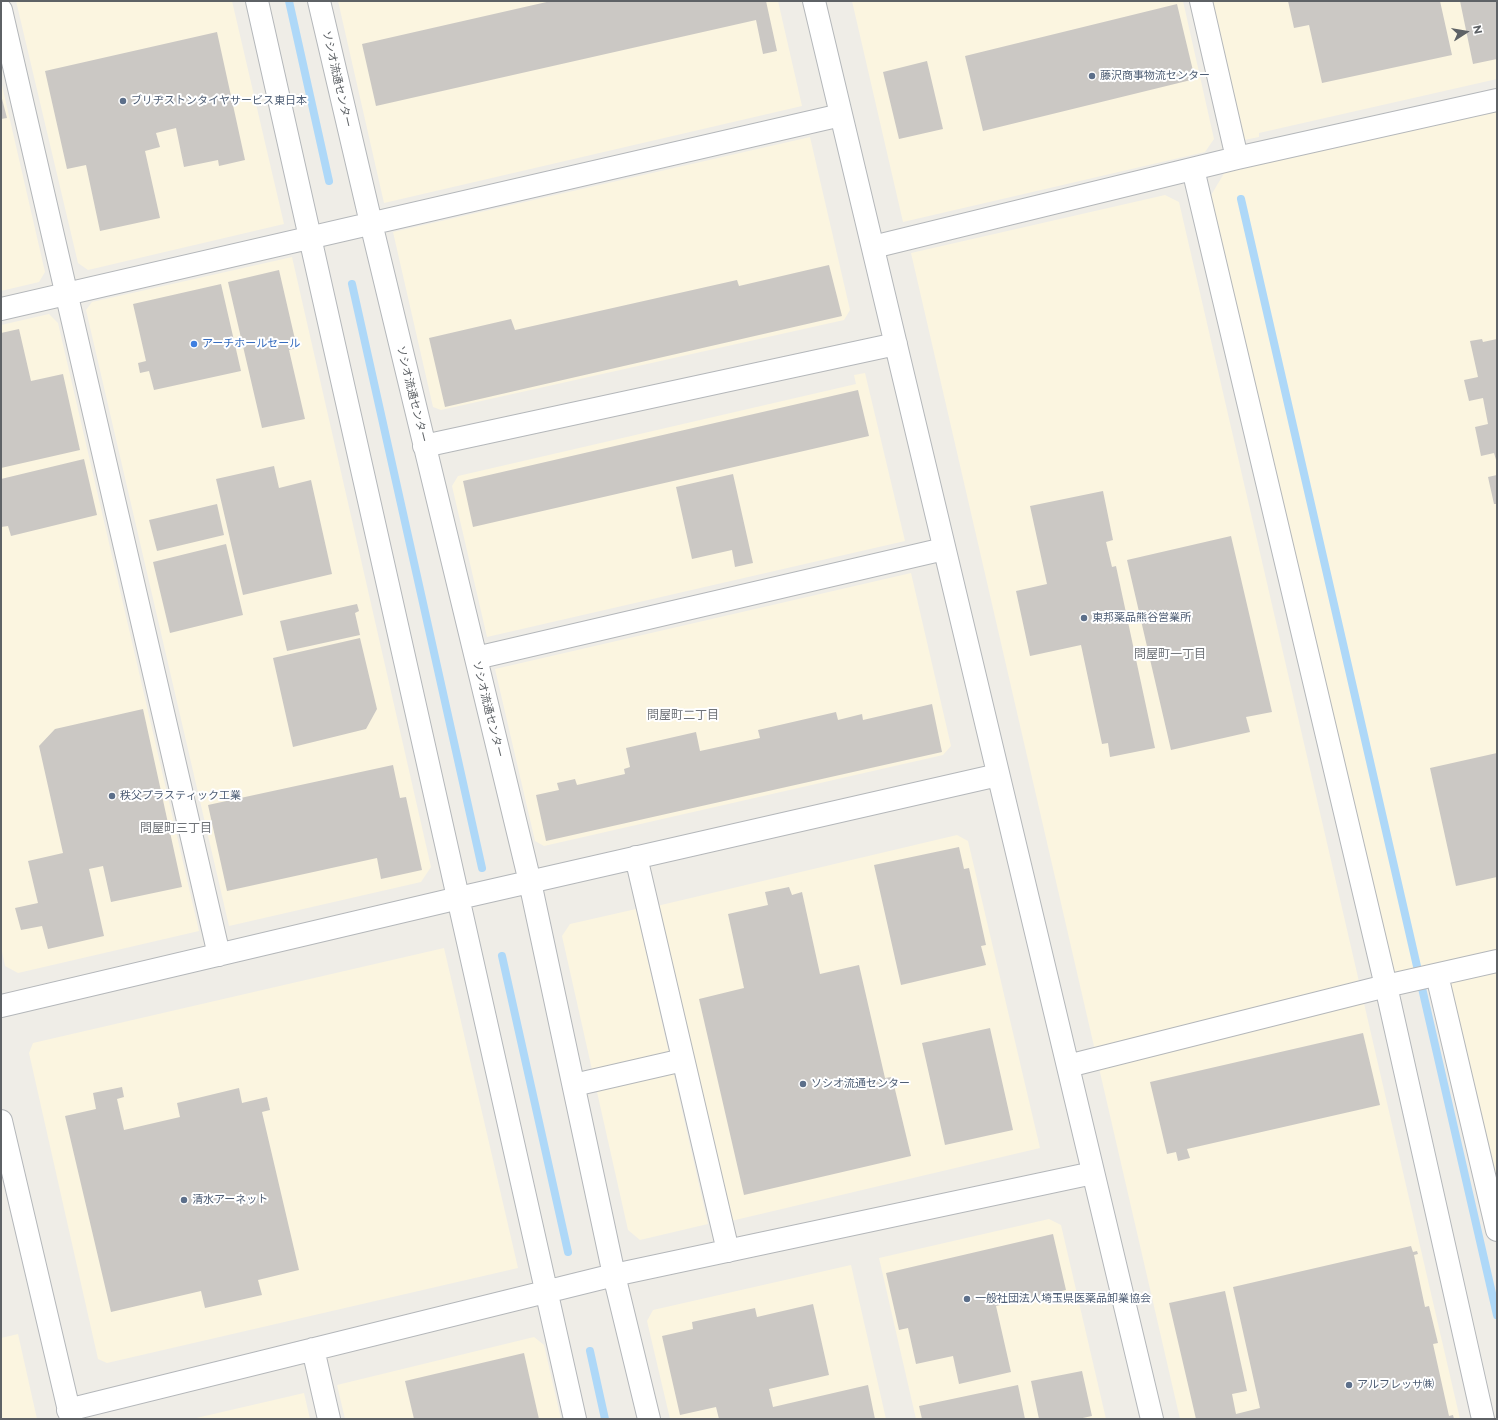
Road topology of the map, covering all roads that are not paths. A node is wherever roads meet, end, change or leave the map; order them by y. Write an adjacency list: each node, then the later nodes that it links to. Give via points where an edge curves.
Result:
1 (258, 1): 11 (street)
2 (318, 1): 10 (street, ソシオ流通センター)
3 (814, 1): 7 (street)
4 (1201, 1): 8 (street)
5 (1, 10): 13 (street)
6 (1497, 100): 8 (street)
7 (841, 115): 10 (street); 12 (street)
8 (1237, 158): 9 (street)
9 (1193, 169): 12 (street); 26 (street)
10 (371, 224): 11 (street); 16 (street, ソシオ流通センター)
11 (311, 237): 13 (street); 22 (street)
12 (873, 247): 15 (street)
13 (66, 294): 14 (street); 23 (street)
14 (1, 309)
15 (896, 344): 16 (street); 17 (street)
16 (424, 446): 18 (street, ソシオ流通センター)
17 (944, 549): 18 (street); 19 (street)
18 (476, 658): 21 (street, ソシオ流通センター)
19 (998, 775): 20 (street); 29 (street)
20 (636, 857): 21 (street); 28 (street)
21 (530, 882): 22 (street); 30 (street, ソシオ流通センター)
22 (459, 898): 23 (street); 36 (street)
23 (219, 955): 27 (street)
24 (1497, 961): 25 (street)
25 (1437, 975): 26 (street); 33 (street)
26 (1386, 986): 29 (street); 43 (street)
27 (1, 1006)
28 (683, 1060): 30 (street); 34 (street)
29 (1068, 1066): 32 (street)
30 (574, 1086): 35 (street, ソシオ流通センター)
31 (1, 1121): 38 (street)
32 (1093, 1173): 34 (street); 42 (street)
33 (1497, 1230)
34 (728, 1251): 35 (street)
35 (614, 1275): 36 (street); 41 (street, ソシオ流通センター)
36 (546, 1291): 37 (street); 40 (street)
37 (313, 1349): 38 (street); 39 (street)
38 (70, 1414)
39 (329, 1419)
40 (575, 1419)
41 (648, 1419)
42 (1152, 1419)
43 (1483, 1419)

